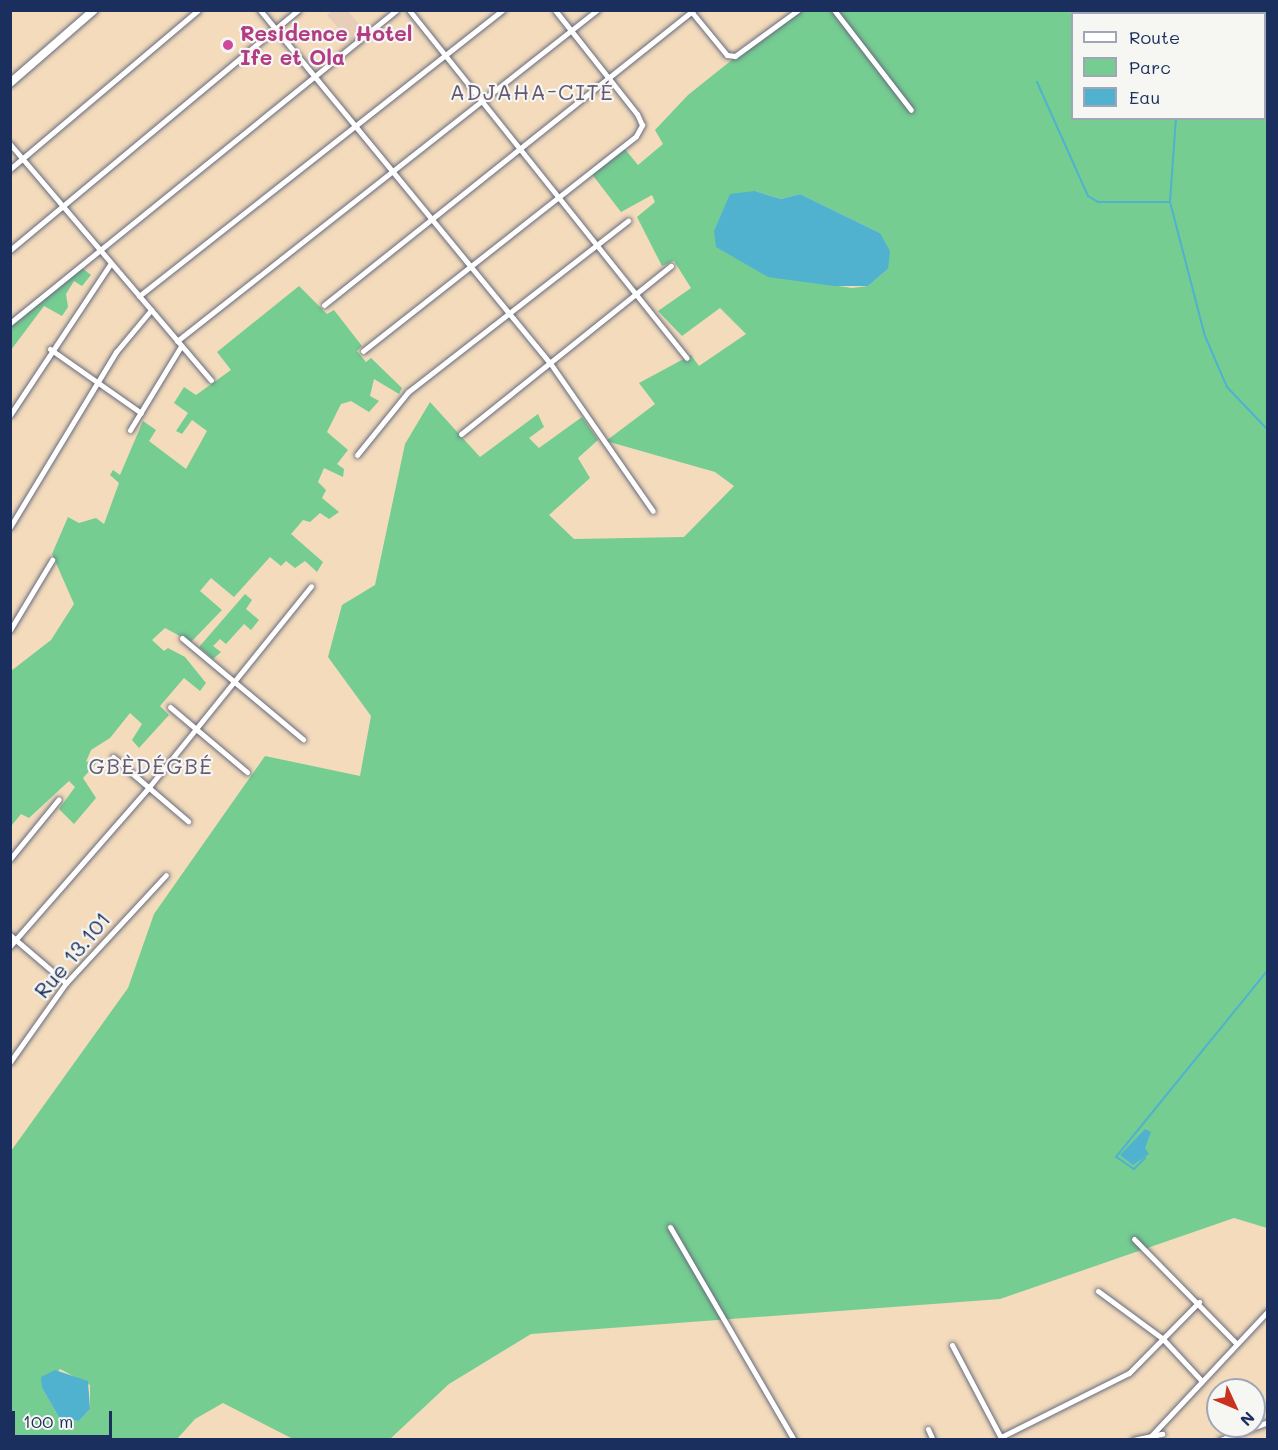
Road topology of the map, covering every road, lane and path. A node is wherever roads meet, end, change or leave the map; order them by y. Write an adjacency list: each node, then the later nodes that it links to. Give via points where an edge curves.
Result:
1 (94, 10): 18 (main road)
2 (198, 10): 24 (street)
3 (260, 10): 13 (street)
4 (298, 10): 13 (street)
5 (396, 10): 16 (street)
6 (409, 10): 15 (street)
7 (503, 10): 15 (street)
8 (555, 10): 14 (street)
9 (597, 10): 14 (street)
10 (798, 10): 12 (street, via 735,56 727,55)
11 (834, 10): 20 (street)
12 (692, 11): 17 (street)
13 (276, 29): 16 (street); 28 (street)
14 (571, 31): 17 (street); 19 (street)
15 (445, 56): 19 (street); 21 (street)
16 (315, 77): 21 (street); 33 (street)
17 (608, 78): 23 (street); 27 (street, via 642,125 636,136)
18 (10, 83)
19 (482, 101): 23 (street); 26 (street)
20 (912, 110)
21 (354, 125): 26 (street); 38 (street)
22 (10, 144): 24 (street)
23 (520, 152): 27 (street); 29 (street)
24 (23, 159): 25 (street); 28 (street)
25 (10, 169)
26 (393, 171): 29 (street); 43 (street)
27 (558, 196): 31 (street); 35 (street)
28 (63, 206): 32 (street); 33 (street)
29 (433, 221): 35 (street); 39 (street)
30 (628, 221): 31 (street)
31 (597, 245): 37 (street); 41 (street)
32 (10, 249)
33 (99, 249): 34 (street); 42 (street)
34 (111, 263): 38 (street); 44 (street)
35 (470, 266): 41 (street); 45 (street)
36 (671, 266): 37 (street)
37 (636, 294): 46 (street); 47 (street)
38 (139, 296): 40 (street)
39 (324, 306)
40 (151, 310): 43 (street); 49 (street)
41 (509, 313): 47 (street); 54 (street, via 408,392)
42 (10, 323)
43 (179, 344): 48 (street); 50 (street)
44 (50, 349): 49 (street); 51 (street)
45 (363, 351)
46 (687, 358)
47 (550, 363): 53 (street); 55 (street)
48 (211, 380)
49 (97, 383): 50 (street); 56 (street)
50 (141, 413): 52 (street)
51 (10, 415)
52 (130, 430)
53 (460, 434)
54 (357, 455)
55 (653, 511)
56 (10, 527)
57 (52, 560): 59 (street)
58 (311, 586): 61 (street)
59 (10, 630)
60 (182, 638): 61 (street)
61 (235, 683): 63 (street); 64 (street)
62 (170, 707): 63 (street)
63 (195, 728): 66 (street); 67 (street)
64 (303, 739)
65 (113, 757): 67 (street)
66 (247, 772)
67 (149, 787): 69 (street); 72 (street)
68 (59, 799): 70 (street)
69 (188, 821)
70 (10, 859)
71 (166, 875): 74 (street, Rue 13.101)
72 (13, 937): 73 (street); 74 (street)
73 (10, 946)
74 (66, 983): 75 (street, Rue 13.101)
75 (10, 1062)
76 (670, 1227): 91 (street)
77 (1134, 1239): 79 (street)
78 (1098, 1291): 81 (street)
79 (1199, 1302): 81 (street); 82 (street)
80 (1268, 1311): 82 (street)
81 (1163, 1339): 84 (street); 90 (street, via 1129,1373)
82 (1236, 1343): 84 (street)
83 (952, 1345): 90 (street)
84 (1201, 1380): 86 (street)
85 (1268, 1422): 94 (street)
86 (1160, 1426): 88 (street); 89 (street)
87 (928, 1430): 92 (street)
88 (1151, 1436): 89 (street); 93 (street)
89 (1162, 1437)
90 (1001, 1438)
91 (794, 1440)
92 (933, 1440)
93 (1133, 1440)
94 (1220, 1440)

